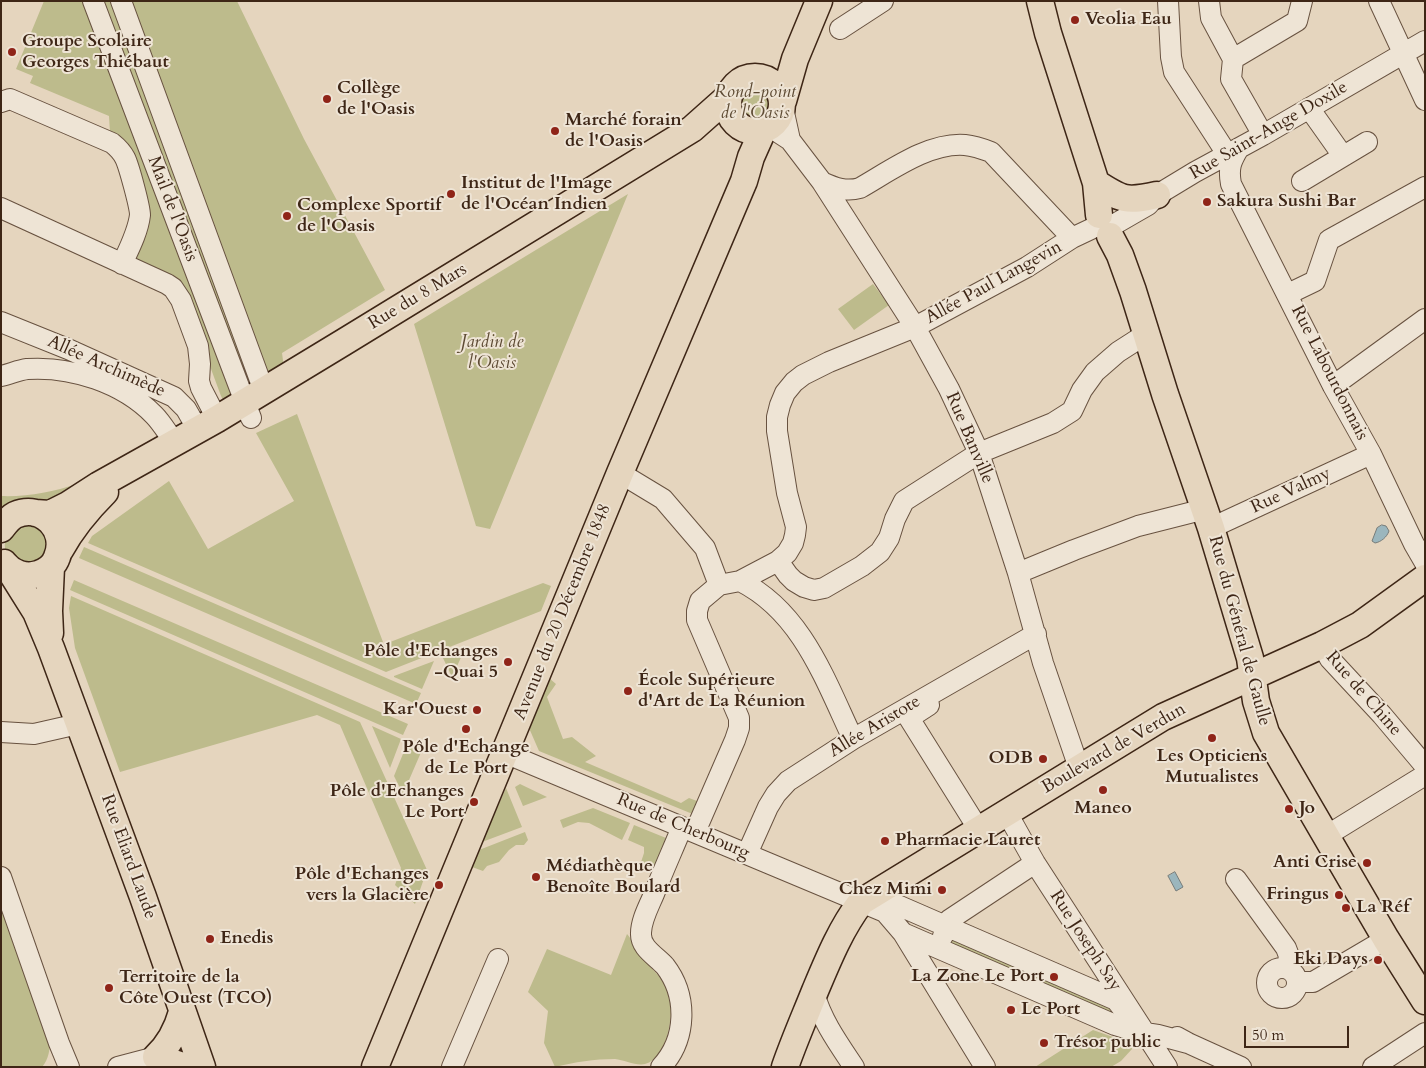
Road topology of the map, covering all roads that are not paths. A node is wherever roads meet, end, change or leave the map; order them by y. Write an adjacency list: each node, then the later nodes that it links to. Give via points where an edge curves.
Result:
1 (93, 1): 43 (street, Mail de l'Oasis)
2 (122, 1): 43 (street, Mail de l'Oasis)
3 (819, 1): 13 (main road, Avenue du 20 Décembre 1848)
4 (883, 1): 10 (street)
5 (1040, 1): 29 (main road, Rue du Général de Gaulle)
6 (1168, 1): 24 (street, via 1174,72)
7 (1209, 1): 14 (street, via 1211,18)
8 (1302, 1): 14 (street, via 1297,21)
9 (1380, 1): 12 (street)
10 (840, 29)
11 (1425, 41): 12 (street, Rue Saint-Ange Doxile)
12 (1403, 54): 17 (street); 19 (street, Rue Saint-Ange Doxile)
13 (795, 59): 15 (main road, Avenue du 20 Décembre 1848, via 781,73); 20 (main road, Avenue du 20 Décembre 1848)
14 (1233, 59): 22 (street, via 1231,79)
15 (765, 78): 16 (main road, via 757,76 740,80); 20 (main road, via 778,88)
16 (728, 97): 20 (main road, via 729,111); 21 (main road, Rue du 8 Mars)
17 (1425, 100)
18 (1, 102): 35 (street, via 10,99 26,105 119,149 140,208 138,224)
19 (1309, 108): 22 (street, Rue Saint-Ange Doxile); 25 (street)
20 (767, 122): 21 (main road, Rue du 8 Mars, via 726,121); 28 (street, Rue Banville); 49 (main road, Avenue du 20 Décembre 1848)
21 (692, 129): 43 (main road, Rue du 8 Mars)
22 (1263, 135): 24 (street, Rue Saint-Ange Doxile)
23 (1367, 142): 25 (street)
24 (1233, 151): 26 (street, Rue Saint-Ange Doxile); 30 (street, via 1229,174)
25 (1344, 156): 27 (street)
26 (1194, 172): 30 (street, via 1216,172); 32 (street, Rue Saint-Ange Doxile)
27 (1302, 181)
28 (822, 182): 34 (street, via 854,190 921,154 943,146 978,147 991,152); 39 (street, Rue Banville)
29 (1096, 183): 32 (main road, via 1128,199); 34 (main road, Rue du Général de Gaulle)
30 (1231, 184): 36 (street, Rue Labourdonnais)
31 (1425, 187): 36 (street, via 1329,240 1315,281)
32 (1157, 195): 34 (street, Rue Saint-Ange Doxile, via 1148,204)
33 (1, 208): 35 (street)
34 (1097, 228): 39 (street, Allée Paul Langevin); 40 (main road, Rue du Général de Gaulle, via 1120,255)
35 (122, 264): 44 (street, via 167,284 178,294 198,346 199,381)
36 (1288, 294): 42 (street, Rue Labourdonnais)
37 (1425, 319): 42 (street)
38 (1, 322): 44 (street, Allée Archimède, via 174,397)
39 (915, 327): 46 (street, Rue Banville, via 949,388); 53 (street, Allée Paul Langevin, via 803,375 785,393 777,417 777,431 796,527 793,543)
40 (1146, 334): 46 (street, via 1095,372 1072,411 1053,423); 51 (main road, Rue du Général de Gaulle)
41 (1, 376): 45 (street, via 26,370 55,369 108,384 136,399 156,416)
42 (1333, 386): 47 (street, Rue Labourdonnais)
43 (253, 403): 44 (main road, Rue du 8 Mars)
44 (207, 424): 45 (main road, Rue du 8 Mars)
45 (175, 443): 48 (main road, Rue du 8 Mars)
46 (979, 453): 53 (street, via 904,501 880,552 824,588 804,588 788,575); 56 (street, Rue Banville)
47 (1371, 454): 51 (street, Rue Valmy); 54 (street, Rue Labourdonnais)
48 (142, 462): 50 (main road, Rue du 8 Mars, via 50,514); 52 (main road, Rue du 8 Mars, via 88,509)
49 (620, 473): 59 (street, via 663,499 706,548); 68 (main road, Avenue du 20 Décembre 1848)
50 (13, 518): 52 (main road, via 44,517 52,523 60,540)
51 (1208, 519): 56 (street, Rue Valmy, via 1138,526); 63 (main road, Rue du Général de Gaulle)
52 (55, 559): 55 (main road, via 43,572 25,576); 62 (main road, Rue Eliard Laude, via 48,612)
53 (778, 561): 58 (street)
54 (1425, 563)
55 (5, 564): 62 (main road, Rue Eliard Laude, via 36,612)
56 (1018, 573): 60 (street, Rue Banville)
57 (1425, 578): 61 (main road, Boulevard de Verdun, via 1360,625)
58 (740, 581): 59 (street); 67 (street, via 771,601 797,630 818,662)
59 (719, 585): 73 (street, via 700,601 697,620 734,705 739,728)
60 (1036, 634): 67 (street, Allée Aristote); 70 (street, Rue Banville)
61 (1322, 645): 63 (main road, Boulevard de Verdun); 69 (street, Rue de Chine, via 1330,659)
62 (51, 648): 65 (main road, Rue Eliard Laude)
63 (1253, 676): 70 (main road, Boulevard de Verdun, via 1163,717); 75 (main road, Rue du Général de Gaulle, via 1256,701 1266,733)
64 (943, 696): 74 (street, via 909,718)
65 (78, 724): 66 (street, via 34,734); 90 (main road, Rue Eliard Laude)
66 (1, 732)
67 (853, 739): 76 (street, Allée Aristote, via 788,781 776,794)
68 (505, 753): 73 (street, Rue de Cherbourg); 99 (main road, Avenue du 20 Décembre 1848)
69 (1425, 766)
70 (1079, 768): 72 (main road, Boulevard de Verdun)
71 (1425, 775): 75 (street)
72 (1007, 812): 74 (main road, Boulevard de Verdun); 77 (street, Rue Joseph Say)
73 (689, 830): 76 (street, Rue de Cherbourg); 101 (street, via 645,916 641,932 644,945 666,967 680,995 682,1022 677,1042)
74 (979, 830): 80 (main road, Boulevard de Verdun)
75 (1326, 836): 84 (main road, Rue du Général de Gaulle)
76 (747, 854): 80 (street, Rue de Cherbourg)
77 (1036, 863): 82 (street, via 949,920); 89 (street, Rue Joseph Say)
78 (1, 877): 97 (street)
79 (1236, 880): 84 (street, via 1286,948 1292,975 1313,982)
80 (861, 902): 83 (street, Rue de Cherbourg, via 885,912); 87 (main road, via 848,921)
81 (895, 904): 82 (street)
82 (947, 927): 85 (street); 89 (street, via 1116,1000)
83 (903, 933): 85 (street); 104 (street, Rue de Cherbourg)
84 (1386, 939): 88 (main road, Rue du Général de Gaulle)
85 (938, 948): 94 (street, via 1115,1025)
86 (498, 959): 100 (street)
87 (814, 993): 91 (street); 92 (main road)
88 (1425, 1001)
89 (1126, 1010): 94 (street, Rue Joseph Say); 95 (street)
90 (182, 1012): 96 (main road, Rue Eliard Laude); 96 (main road, via 168,1044)
91 (829, 1028): 92 (street, via 808,1023); 103 (street)
92 (799, 1029): 102 (main road)
93 (1425, 1033): 107 (street)
94 (1146, 1034): 95 (street); 105 (street, Rue Joseph Say)
95 (1188, 1043): 106 (street)
96 (185, 1060): 98 (street)
97 (69, 1067)
98 (118, 1067)
99 (375, 1067)
100 (452, 1067)
101 (661, 1067)
102 (785, 1067)
103 (854, 1067)
104 (985, 1067)
105 (1167, 1067)
106 (1241, 1067)
107 (1373, 1067)

